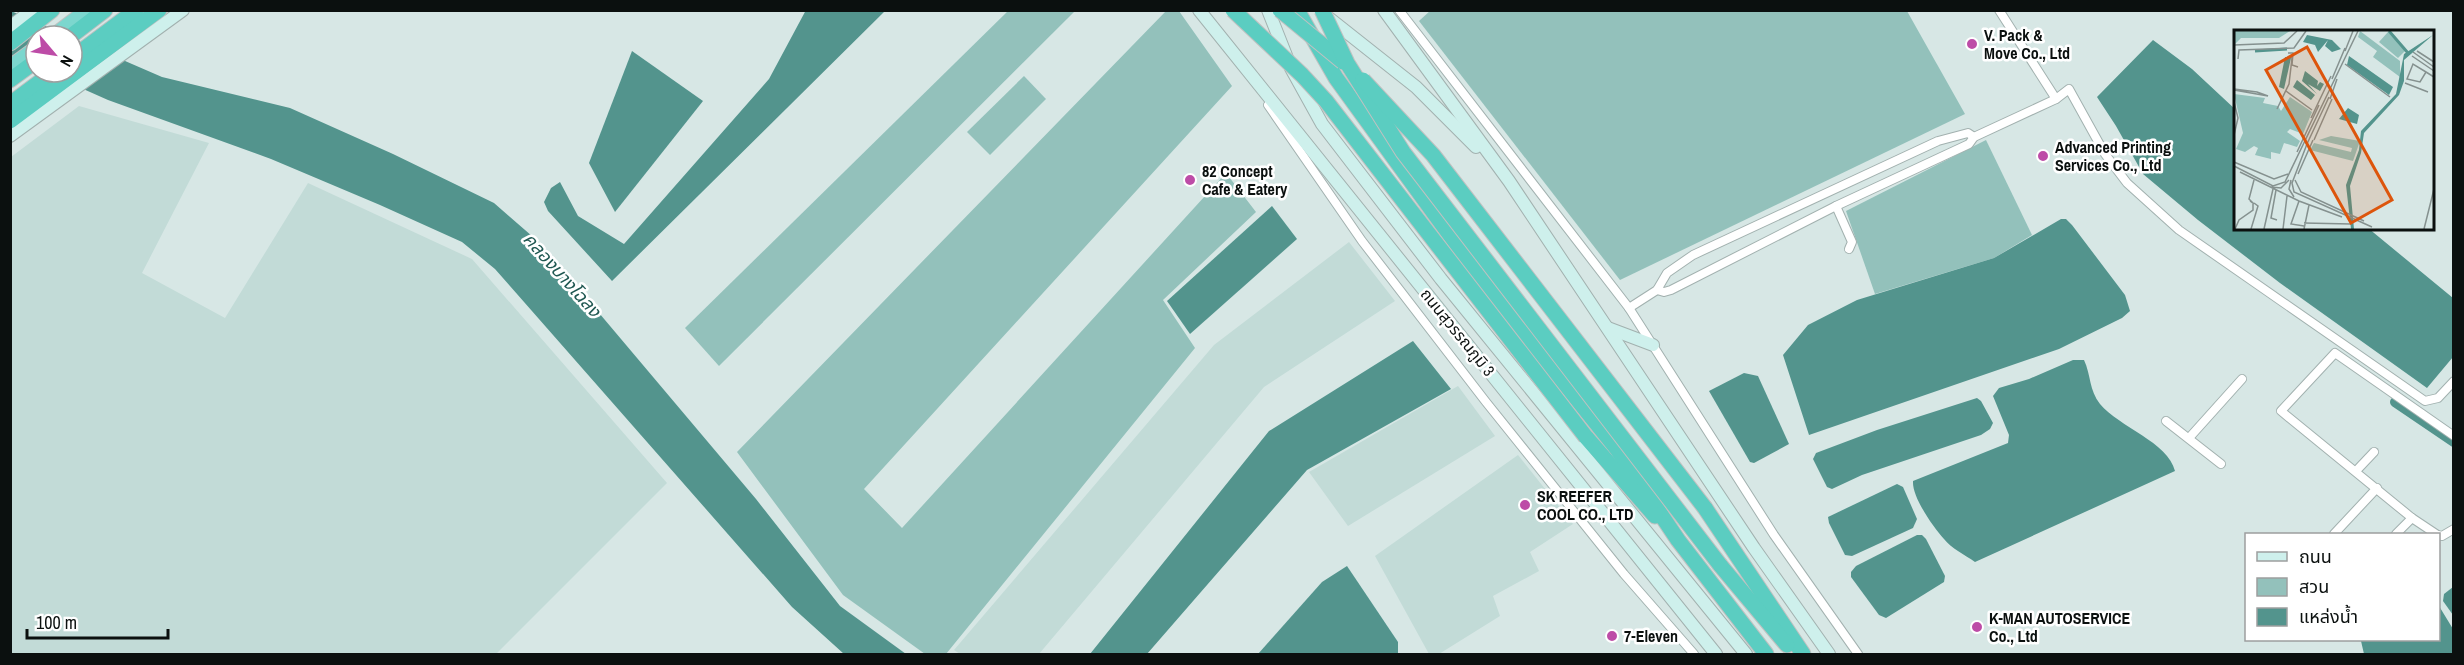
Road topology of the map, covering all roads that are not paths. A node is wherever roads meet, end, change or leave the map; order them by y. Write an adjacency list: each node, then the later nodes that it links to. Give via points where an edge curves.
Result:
1 (33, 10): 20 (main road)
2 (52, 10): 22 (highway)
3 (105, 10): 19 (highway)
4 (136, 10): 23 (highway)
5 (141, 10): 24 (highway)
6 (159, 10): 33 (highway)
7 (183, 10): 34 (main road)
8 (1199, 10): 21 (main road, ถนนสุวรรณภูมิ 3)
9 (1233, 10): 58 (highway, bridge, via 1326,101 1586,437)
10 (1268, 10): 61 (main road, bridge, via 1291,68 1322,124 1441,279)
11 (1280, 10): 64 (highway, bridge, via 1383,99 1432,155 1698,499)
12 (1297, 10): 58 (highway, bridge, via 1336,78 1497,300 1631,467)
13 (1320, 10): 36 (main road, via 1416,87); 63 (highway, bridge, via 1347,63 1403,152 1720,565)
14 (1384, 10): 36 (main road)
15 (1399, 10): 40 (street)
16 (1999, 10): 31 (street)
17 (83, 13): 18 (highway)
18 (68, 24)
19 (84, 26)
20 (10, 27)
21 (1223, 38): 59 (street, via 1362,241 1492,410); 60 (main road, ถนนสุวรรณภูมิ 3)
22 (10, 43)
23 (84, 51)
24 (84, 52)
25 (24, 57): 26 (highway)
26 (10, 68)
27 (24, 70): 28 (highway)
28 (10, 80)
29 (39, 84): 32 (highway)
30 (41, 84): 32 (highway)
31 (2056, 99): 35 (street); 44 (street, via 2069,89 2104,154 2127,183 2179,230 2425,401 2438,398)
32 (13, 104)
33 (10, 121)
34 (10, 136)
35 (1974, 137): 37 (street, via 1969,144); 39 (street, via 1968,134 1938,141 1693,255 1667,273)
36 (1509, 181): 41 (main road)
37 (1836, 206): 38 (street, via 1853,244); 39 (street, via 1671,290)
38 (1849, 249)
39 (1657, 290): 40 (street)
40 (1629, 308): 42 (street)
41 (1608, 328): 42 (main road); 65 (main road)
42 (1653, 345): 66 (street, via 1774,535)
43 (2242, 379): 47 (street)
44 (2454, 381)
45 (2166, 421): 47 (street)
46 (2454, 435): 50 (street, via 2336,353 2281,411)
47 (2189, 438): 49 (street)
48 (2374, 452): 50 (street)
49 (2221, 464)
50 (2356, 471): 51 (street)
51 (2377, 488): 52 (street); 54 (street)
52 (2412, 518): 55 (street); 56 (street)
53 (2454, 529): 57 (street)
54 (2335, 533)
55 (2397, 533)
56 (2434, 533)
57 (2440, 536)
58 (1678, 540): 62 (highway)
59 (1694, 654)
60 (1716, 654)
61 (1746, 654)
62 (1766, 654)
63 (1795, 654)
64 (1803, 654)
65 (1828, 654)
66 (1858, 654)

